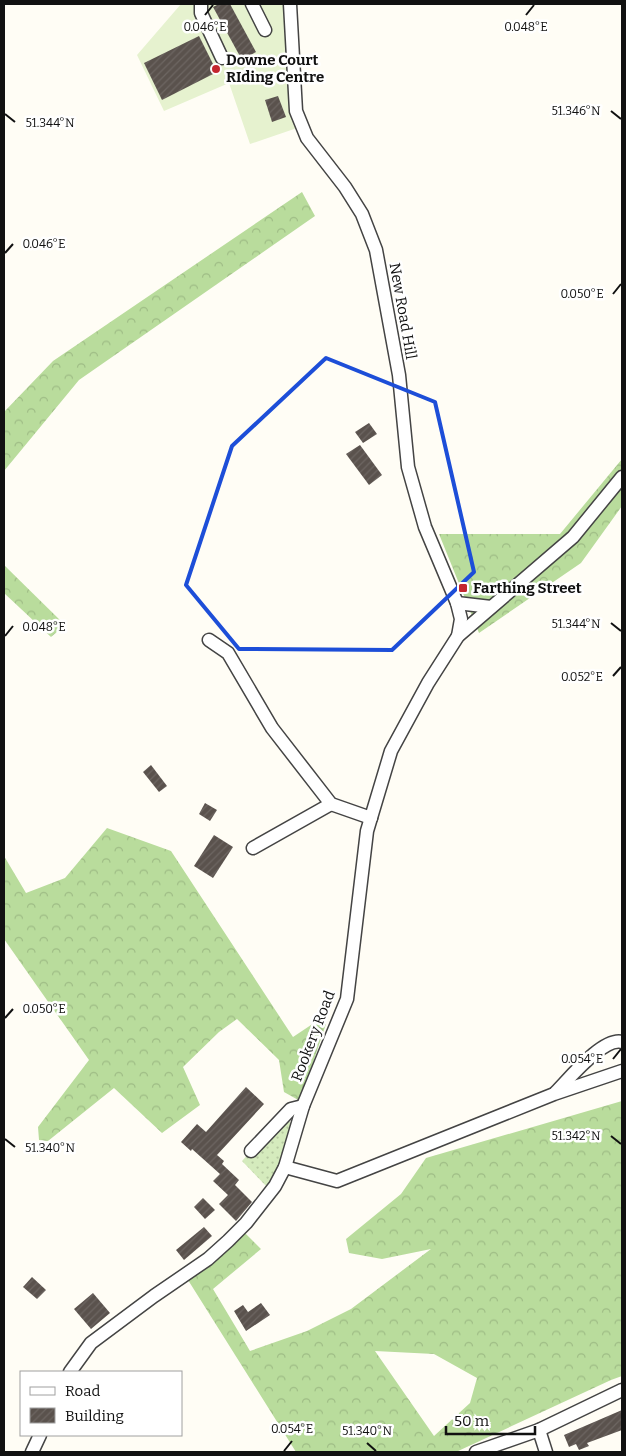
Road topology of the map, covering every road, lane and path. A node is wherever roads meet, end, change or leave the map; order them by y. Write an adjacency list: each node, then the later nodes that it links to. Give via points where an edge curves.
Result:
1 (201, 4): 5 (street, via 201,13)
2 (252, 4): 4 (street)
3 (290, 4): 7 (street, New Road Hill, via 296,111 307,138 362,214 376,250 398,376 408,467 425,526)
4 (265, 30)
5 (222, 58)
6 (622, 477): 8 (street, via 573,537)
7 (458, 603): 8 (street); 9 (street, New Road Hill, via 461,619)
8 (491, 607): 9 (street)
9 (458, 636): 12 (street, Rookery Road, via 391,751)
10 (209, 640): 11 (street, via 228,652 277,735)
11 (331, 804): 12 (street); 13 (street)
12 (370, 818): 17 (street, Rookery Road, via 348,999)
13 (253, 848)
14 (622, 1042): 16 (street, via 600,1048)
15 (622, 1071): 16 (street)
16 (554, 1094): 19 (street, via 337,1181)
17 (303, 1106): 18 (street, via 291,1109); 19 (street, Rookery Road)
18 (251, 1151)
19 (284, 1167): 20 (street, Rookery Road, via 276,1186 228,1241 91,1343)
20 (71, 1371)
21 (622, 1390): 22 (street)
22 (539, 1430): 25 (street); 26 (street)
23 (40, 1436): 24 (street)
24 (32, 1452)
25 (476, 1452)
26 (546, 1452)

